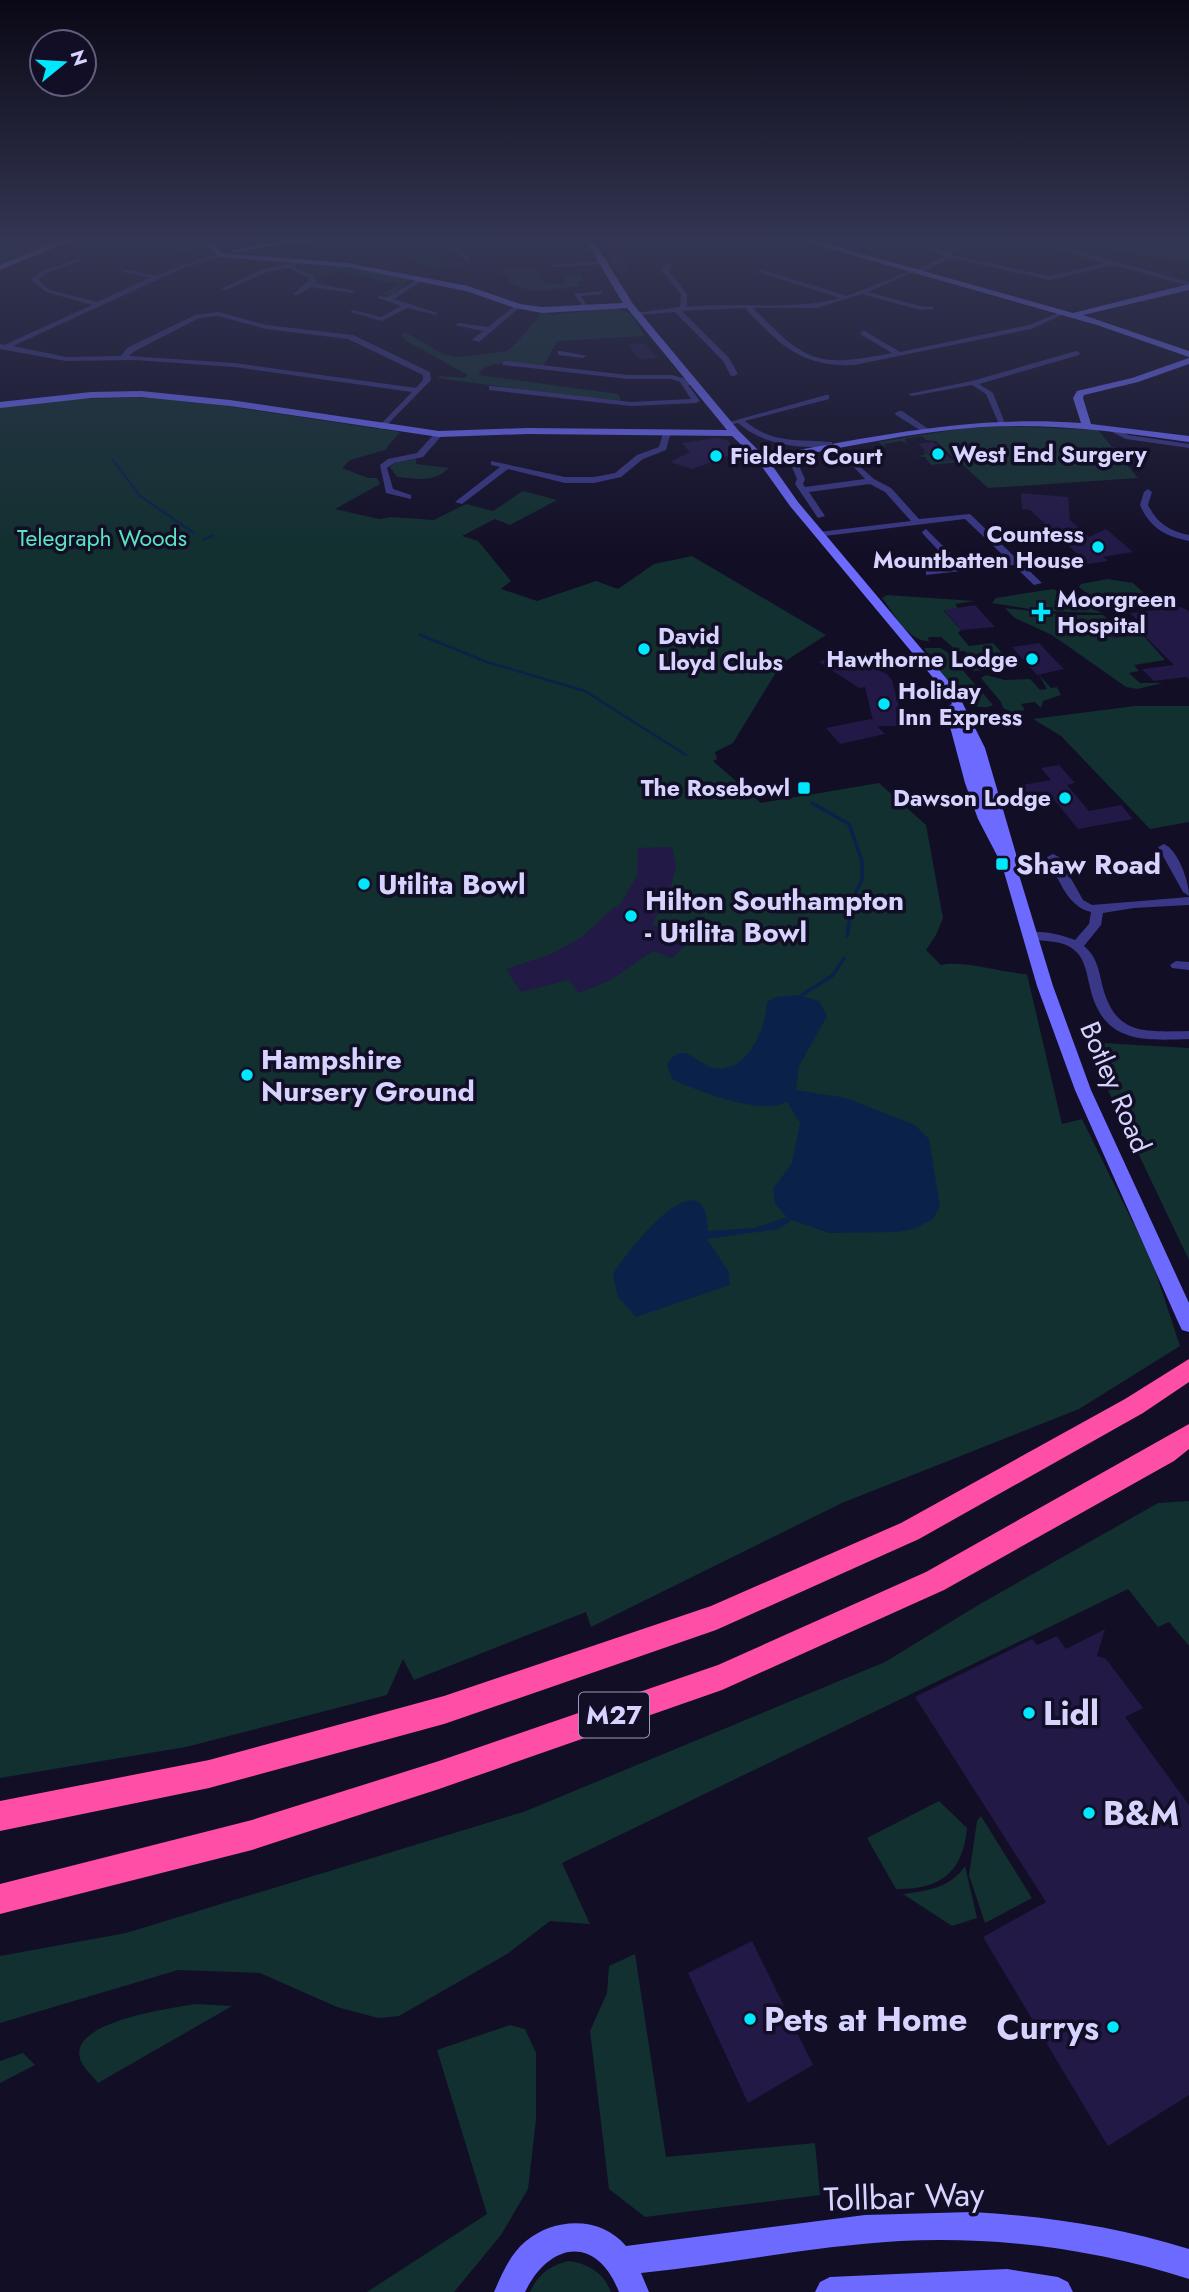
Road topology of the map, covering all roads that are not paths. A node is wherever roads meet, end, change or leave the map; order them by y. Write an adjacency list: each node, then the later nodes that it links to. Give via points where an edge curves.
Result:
1 (139, 345): 16 (street)
2 (368, 345): 25 (street, via 426,374 427,380)
3 (664, 345): 22 (street, Botley Road)
4 (715, 345): 20 (street, via 729,360)
5 (787, 345): 11 (street, via 806,359 848,363)
6 (884, 345): 11 (street)
7 (938, 345): 11 (street)
8 (1162, 345): 14 (street)
9 (2, 348): 16 (street, via 66,359)
10 (561, 353): 13 (street)
11 (897, 353)
12 (1076, 353): 23 (street)
13 (572, 354): 15 (street); 19 (street)
14 (1189, 354)
15 (583, 356)
16 (123, 358): 25 (street, via 234,365)
17 (1189, 361): 35 (street, via 1080,393)
18 (506, 363): 19 (street)
19 (560, 369): 21 (street, via 672,377)
20 (734, 374)
21 (683, 383): 22 (street); 28 (street)
22 (695, 383): 33 (street, Botley Road)
23 (973, 383): 26 (street); 32 (street, via 989,393)
24 (492, 388): 28 (street, via 631,404)
25 (416, 390): 34 (street)
26 (912, 394)
27 (826, 397): 33 (street)
28 (696, 401): 30 (street)
29 (0, 405): 34 (street, via 141,394)
30 (703, 409)
31 (899, 412): 36 (street)
32 (1003, 424): 35 (street); 36 (street)
33 (735, 426): 37 (street); 41 (street, via 775,442); 43 (street, Botley Road)
34 (383, 427): 39 (street)
35 (1087, 427): 38 (street)
36 (926, 430): 43 (street)
37 (667, 432): 39 (street); 46 (street, via 663,448 640,457 618,475 565,480)
38 (1109, 432): 40 (street); 42 (street)
39 (439, 434): 51 (street, via 421,455 383,467 389,491)
40 (1189, 439)
41 (829, 444)
42 (1189, 446)
43 (762, 459): 56 (street, Botley Road)
44 (495, 463): 46 (street)
45 (801, 463): 49 (street, via 796,467)
46 (506, 466): 52 (street)
47 (857, 466): 48 (street)
48 (871, 481): 49 (street); 54 (street, via 888,490)
49 (803, 490): 53 (street)
50 (1148, 492): 57 (street, via 1144,505 1153,522 1165,532)
51 (408, 497)
52 (459, 502)
53 (821, 516)
54 (917, 522): 56 (street); 58 (street, via 967,516)
55 (926, 532): 59 (street)
56 (819, 535): 69 (street, Botley Road, via 938,680 953,712 985,819 1009,865)
57 (1189, 538)
58 (1016, 562): 59 (street); 61 (street)
59 (961, 569): 60 (street)
60 (929, 573)
61 (1037, 583)
62 (1164, 847): 66 (street)
63 (1053, 857): 64 (street)
64 (1064, 875): 65 (street); 68 (street, via 1078,902)
65 (1050, 876)
66 (1189, 892)
67 (1189, 901): 68 (street)
68 (1097, 910): 70 (street, via 1095,925)
69 (1030, 936): 70 (street); 72 (street, Botley Road, via 1083,1090)
70 (1078, 945): 71 (street, via 1089,958 1113,1023 1139,1033)
71 (1189, 1035)
72 (1189, 1324)
73 (1189, 1369): 75 (highway, M27, via 1134,1406 910,1531 716,1617 444,1710 209,1774)
74 (1189, 1435): 76 (highway, M27, via 1165,1453 935,1581 722,1677 252,1835)
75 (0, 1815)
76 (0, 1899)
77 (620, 2261): 78 (street, Tollbar Way, via 902,2227 993,2229 1092,2240 1156,2252); 79 (street, via 603,2245 583,2236 561,2236 528,2256); 80 (street)
78 (1189, 2264)
79 (509, 2292)
80 (634, 2292)
81 (830, 2292): 82 (street, via 1007,2284)
82 (1058, 2292)

